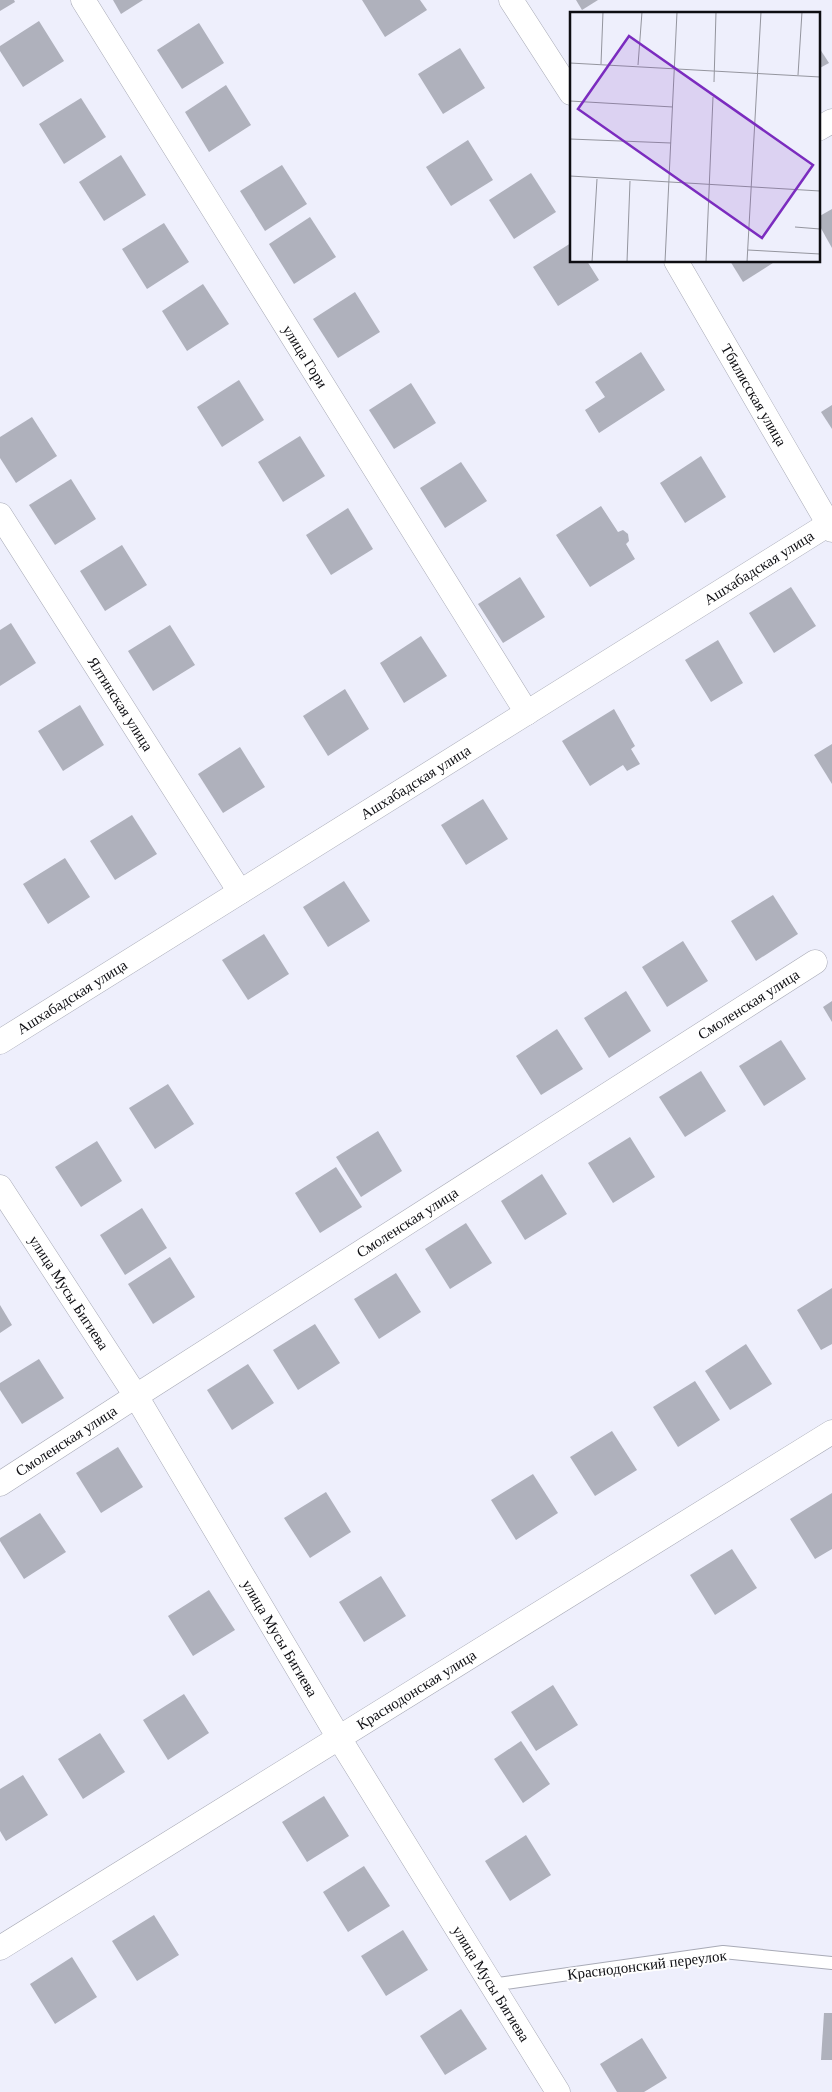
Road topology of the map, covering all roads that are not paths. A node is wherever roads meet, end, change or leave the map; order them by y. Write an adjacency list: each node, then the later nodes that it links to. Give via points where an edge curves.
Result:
1 (83, 0): 9 (street, улица Гори)
2 (511, 0): 3 (street)
3 (570, 92)
4 (832, 121): 5 (street)
5 (820, 128)
6 (677, 262): 8 (street, Тбилисская улица)
7 (0, 515): 10 (street, Ялтинская улица)
8 (831, 525): 9 (street, Ашхабадская улица)
9 (527, 713): 10 (street, Ашхабадская улица)
10 (240, 892): 12 (street, Ашхабадская улица)
11 (815, 962): 14 (street, Смоленская улица)
12 (0, 1042)
13 (0, 1187): 14 (street, улица Мусы Бигиева)
14 (136, 1396): 16 (street, Смоленская улица); 17 (street, улица Мусы Бигиева)
15 (832, 1432): 17 (street, Краснодонская улица)
16 (0, 1484)
17 (339, 1738): 18 (street, Краснодонская улица); 20 (street, улица Мусы Бигиева)
18 (0, 1948)
19 (832, 1963): 20 (lane, Краснодонский переулок, via 723,1952)
20 (491, 1984): 21 (street, улица Мусы Бигиева)
21 (558, 2092)

